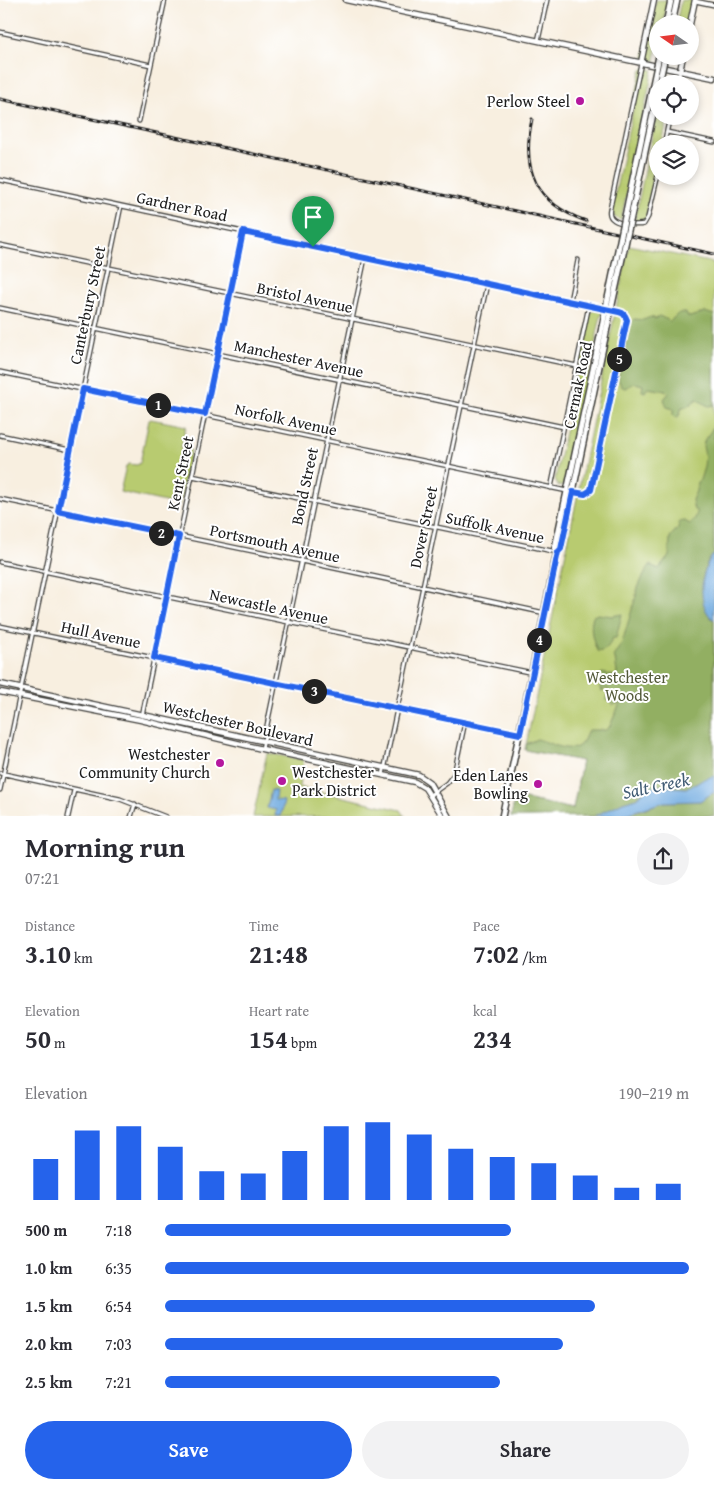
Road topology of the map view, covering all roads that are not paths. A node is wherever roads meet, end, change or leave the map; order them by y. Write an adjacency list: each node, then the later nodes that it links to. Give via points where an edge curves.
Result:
1 (165, 0): 15 (street)
2 (346, 0): 13 (street)
3 (547, 0): 13 (street)
4 (654, 0): 14 (street)
5 (671, 0): 9 (main road)
6 (677, 0): 10 (main road)
7 (695, 0): 8 (street); 11 (street)
8 (714, 5)
9 (668, 15)
10 (674, 15)
11 (692, 15)
12 (0, 32): 15 (street)
13 (538, 42): 14 (street)
14 (641, 63): 17 (street); 27 (street, via 610,208 612,218 644,224)
15 (151, 65): 21 (street)
16 (681, 65): 17 (street)
17 (680, 71): 18 (street); 19 (street)
18 (679, 75)
19 (714, 78)
20 (649, 118): 56 (main road, Cermak Road, bridge)
21 (139, 121)
22 (668, 125): 23 (street)
23 (667, 132): 24 (street); 25 (street)
24 (666, 135)
25 (714, 142)
26 (0, 180): 28 (street, Gardner Road)
27 (656, 185)
28 (120, 206): 29 (street, Gardner Road); 33 (street, Canterbury Street)
29 (243, 232): 31 (street, Gardner Road); 35 (street, Kent Street)
30 (0, 244): 33 (street, Bristol Avenue)
31 (364, 258): 34 (street, Gardner Road); 39 (street, Bond Street)
32 (578, 260): 36 (street)
33 (108, 267): 35 (street, Bristol Avenue); 40 (street, Canterbury Street)
34 (487, 284): 36 (street, Gardner Road); 41 (street, Dover Street)
35 (230, 294): 39 (street, Bristol Avenue); 42 (street, Kent Street)
36 (570, 301): 37 (street, Gardner Road)
37 (589, 305): 43 (street, Cermak Road); 56 (street, Gardner Road, via 623,313 627,320 591,490 585,494)
38 (0, 308): 40 (street, Manchester Avenue)
39 (352, 319): 41 (street, Bristol Avenue); 45 (street, Bond Street)
40 (96, 328): 42 (street, Manchester Avenue); 46 (street, Canterbury Street)
41 (474, 345): 43 (street, Bristol Avenue); 47 (street, Dover Street)
42 (217, 353): 45 (street, Manchester Avenue); 48 (street, Kent Street)
43 (577, 366): 49 (street, Cermak Road)
44 (0, 372): 46 (street, Norfolk Avenue)
45 (339, 380): 47 (street, Manchester Avenue); 51 (street, Bond Street)
46 (83, 389): 48 (street, Norfolk Avenue); 52 (street, Canterbury Street)
47 (461, 405): 49 (street, Manchester Avenue); 53 (street, Dover Street)
48 (205, 414): 51 (street, Norfolk Avenue); 54 (street, Kent Street)
49 (564, 427): 55 (street, Cermak Road)
50 (0, 435): 52 (street)
51 (326, 440): 53 (street, Norfolk Avenue); 58 (street, Bond Street)
52 (70, 450): 59 (street, Canterbury Street)
53 (448, 466): 55 (street, Norfolk Avenue); 60 (street, Dover Street)
54 (192, 476): 58 (street, Suffolk Avenue); 61 (street, Kent Street)
55 (551, 488): 56 (street, Norfolk Avenue)
56 (570, 492): 62 (main road, Cermak Road, via 555,548)
57 (0, 499): 59 (street, Portsmouth Avenue)
58 (314, 501): 60 (street, Suffolk Avenue); 63 (street, Bond Street)
59 (58, 511): 61 (street, Portsmouth Avenue); 65 (street, Canterbury Street)
60 (435, 527): 62 (street, Suffolk Avenue); 66 (street, Dover Street)
61 (179, 536): 63 (street, Portsmouth Avenue); 67 (street, Kent Street)
62 (558, 552): 68 (main road, Cermak Road)
63 (301, 561): 66 (street, Portsmouth Avenue); 69 (street, Bond Street)
64 (0, 562): 65 (street, Newcastle Avenue)
65 (45, 572): 67 (street, Newcastle Avenue); 71 (street, Canterbury Street)
66 (423, 587): 68 (street, Portsmouth Avenue); 72 (street, Dover Street)
67 (167, 597): 69 (street, Newcastle Avenue); 73 (street, Kent Street)
68 (545, 613): 74 (main road, Cermak Road)
69 (288, 622): 72 (street, Newcastle Avenue); 75 (street, Bond Street)
70 (0, 626): 71 (street, Hull Avenue)
71 (32, 633): 73 (street, Hull Avenue); 77 (street, Canterbury Street)
72 (410, 648): 74 (street, Newcastle Avenue); 80 (street, Dover Street)
73 (154, 658): 75 (street, Hull Avenue); 81 (street, Kent Street)
74 (532, 673): 83 (main road, Cermak Road)
75 (276, 683): 80 (street, Hull Avenue); 84 (street, Bond Street)
76 (0, 684): 77 (street, Westchester Boulevard)
77 (20, 689): 79 (street, Canterbury Street); 81 (street, Westchester Boulevard)
78 (0, 692): 79 (street, Westchester Boulevard)
79 (19, 696): 81 (street, Westchester Boulevard); 87 (street, Canterbury Street)
80 (397, 708): 82 (street, Hull Avenue); 86 (street, Dover Street)
81 (142, 718): 84 (street, Westchester Boulevard); 85 (street, Westchester Boulevard)
82 (464, 722): 83 (street, Hull Avenue); 91 (street, via 454,774)
83 (520, 734): 98 (main road, Cermak Road)
84 (263, 743): 85 (street, Bond Street); 86 (street, Westchester Boulevard)
85 (262, 749): 88 (street, Westchester Boulevard)
86 (385, 768): 88 (street, Dover Street); 91 (street, Westchester Boulevard, via 419,775 428,782)
87 (2, 773): 89 (street, Canterbury Street); 90 (street)
88 (383, 775): 91 (street, Westchester Boulevard, via 415,782)
89 (0, 790)
90 (74, 790): 92 (street); 93 (street)
91 (432, 793): 96 (street, Westchester Boulevard); 97 (street, Westchester Boulevard)
92 (135, 804): 94 (street); 95 (street)
93 (68, 816)
94 (131, 816)
95 (166, 816)
96 (443, 816)
97 (449, 816)
98 (502, 816)

